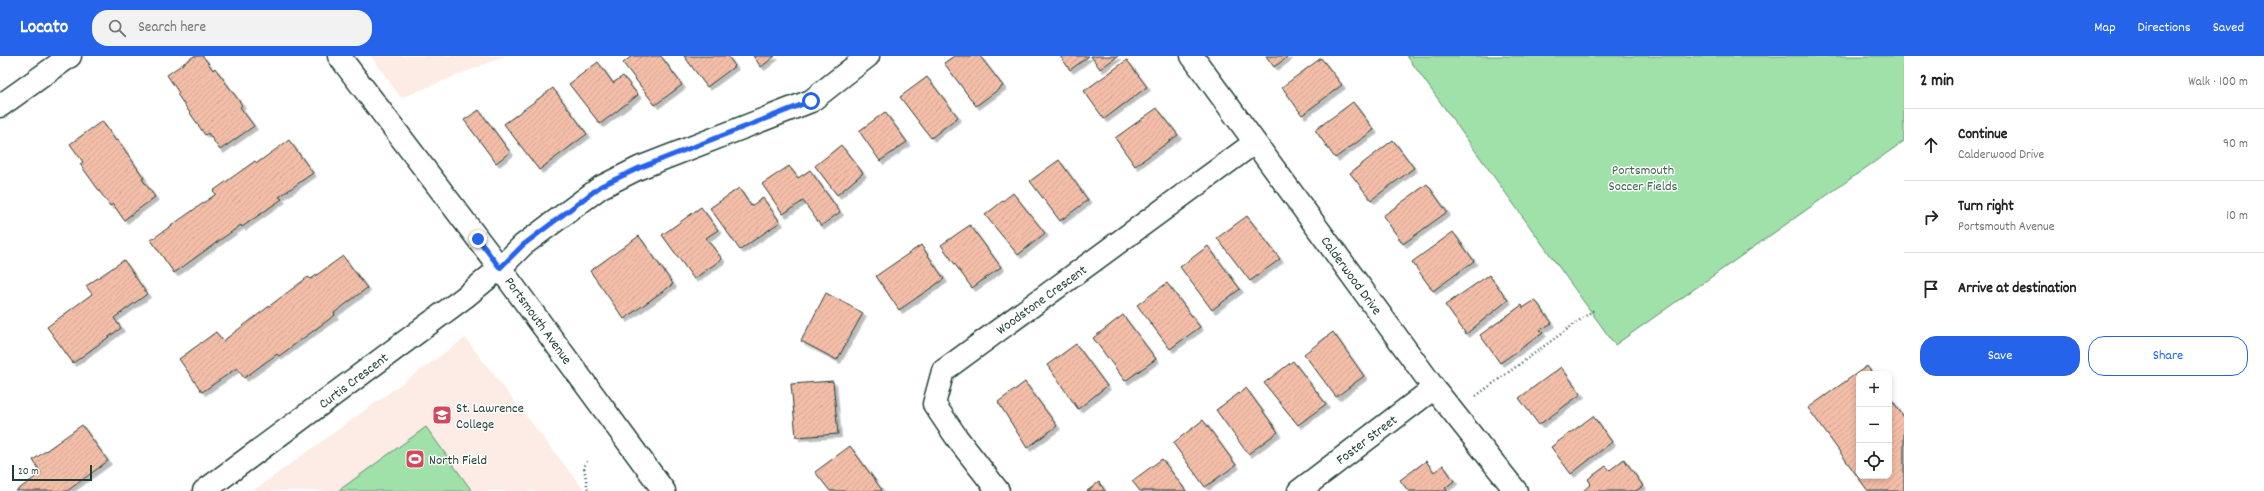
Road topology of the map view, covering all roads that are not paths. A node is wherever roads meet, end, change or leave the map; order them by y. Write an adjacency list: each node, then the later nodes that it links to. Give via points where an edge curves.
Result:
1 (70, 56): 5 (street)
2 (339, 56): 7 (street, Portsmouth Avenue)
3 (868, 56): 7 (street, via 811,101 639,168 601,186 523,245)
4 (1192, 56): 6 (street, Calderwood Drive)
5 (0, 106)
6 (1254, 143): 8 (street, Calderwood Drive); 11 (street, Woodstone Crescent, via 943,371 934,404 956,438)
7 (500, 268): 9 (street, Curtis Crescent, via 465,297); 10 (street, Portsmouth Avenue)
8 (1434, 388): 12 (street, Foster Street); 13 (street, Calderwood Drive)
9 (204, 491)
10 (664, 491)
11 (998, 491)
12 (1299, 491)
13 (1516, 491)

